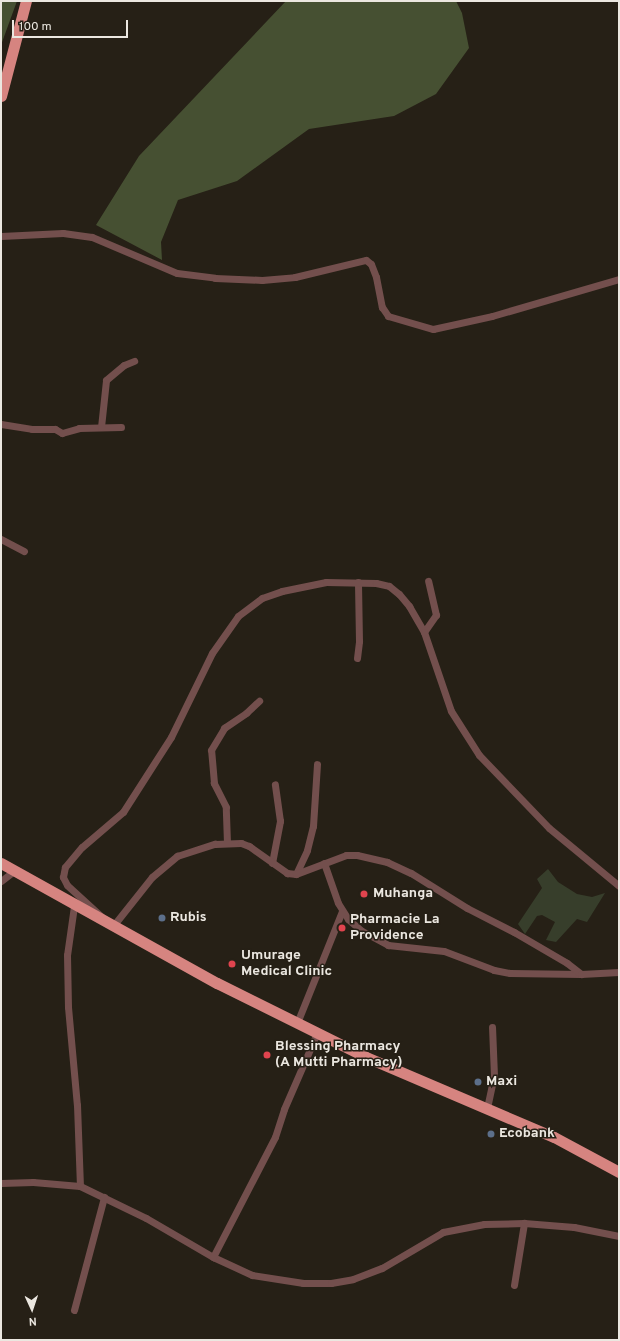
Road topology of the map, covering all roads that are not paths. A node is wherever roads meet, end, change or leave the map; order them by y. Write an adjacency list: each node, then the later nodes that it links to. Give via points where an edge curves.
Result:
1 (26, 1): 2 (highway)
2 (1, 96)
3 (1, 236): 4 (street, via 63,232 92,237 177,273 215,278 262,280 295,277 357,260 366,260 371,264 382,308 388,316 433,329 492,316)
4 (619, 279)
5 (134, 361): 7 (street, via 124,365 106,380)
6 (1, 424): 7 (street, via 32,429 55,428 62,433 79,428)
7 (101, 427): 8 (street)
8 (121, 427)
9 (1, 539): 10 (street)
10 (24, 551)
11 (428, 581): 13 (street, via 436,615)
12 (358, 582): 13 (street, via 389,586 409,606); 14 (street); 28 (street, via 326,582 282,591 248,606 227,629 194,687 171,737 123,812 82,847 65,867 63,877 67,885)
13 (424, 632): 25 (street, via 450,711 479,756 545,824)
14 (357, 658)
15 (259, 701): 18 (street, via 224,728 211,750 214,783 226,807)
16 (318, 764): 23 (street, via 313,826 307,850)
17 (275, 784): 20 (street, via 280,821)
18 (227, 843): 20 (street, via 249,846); 28 (street, via 184,852 177,856 152,877)
19 (1, 863): 22 (highway)
20 (272, 863): 23 (street, via 283,872)
21 (324, 863): 23 (street); 27 (street); 30 (street, via 337,857 357,855 387,862 514,932 567,963)
22 (14, 871): 24 (street); 26 (highway)
23 (296, 874)
24 (1, 881)
25 (619, 886)
26 (74, 906): 28 (highway); 37 (street, via 67,955)
27 (342, 911): 30 (street, via 362,931 394,947 444,951 494,970 510,973); 31 (street)
28 (109, 923): 31 (highway, via 217,983)
29 (619, 972): 30 (street)
30 (580, 974)
31 (297, 1023): 33 (highway)
32 (492, 1027): 34 (street, via 494,1076)
33 (317, 1032): 34 (highway, via 366,1057); 41 (street, via 284,1109 275,1137)
34 (487, 1108): 35 (highway, via 579,1150)
35 (619, 1172)
36 (1, 1183): 37 (street, via 33,1182)
37 (80, 1186): 38 (street)
38 (104, 1197): 41 (street); 43 (street)
39 (524, 1223): 40 (street, via 574,1227); 41 (street, via 484,1224 443,1232 370,1273 331,1283 272,1280 252,1275); 42 (street)
40 (619, 1236)
41 (213, 1257)
42 (514, 1284)
43 (74, 1310)

